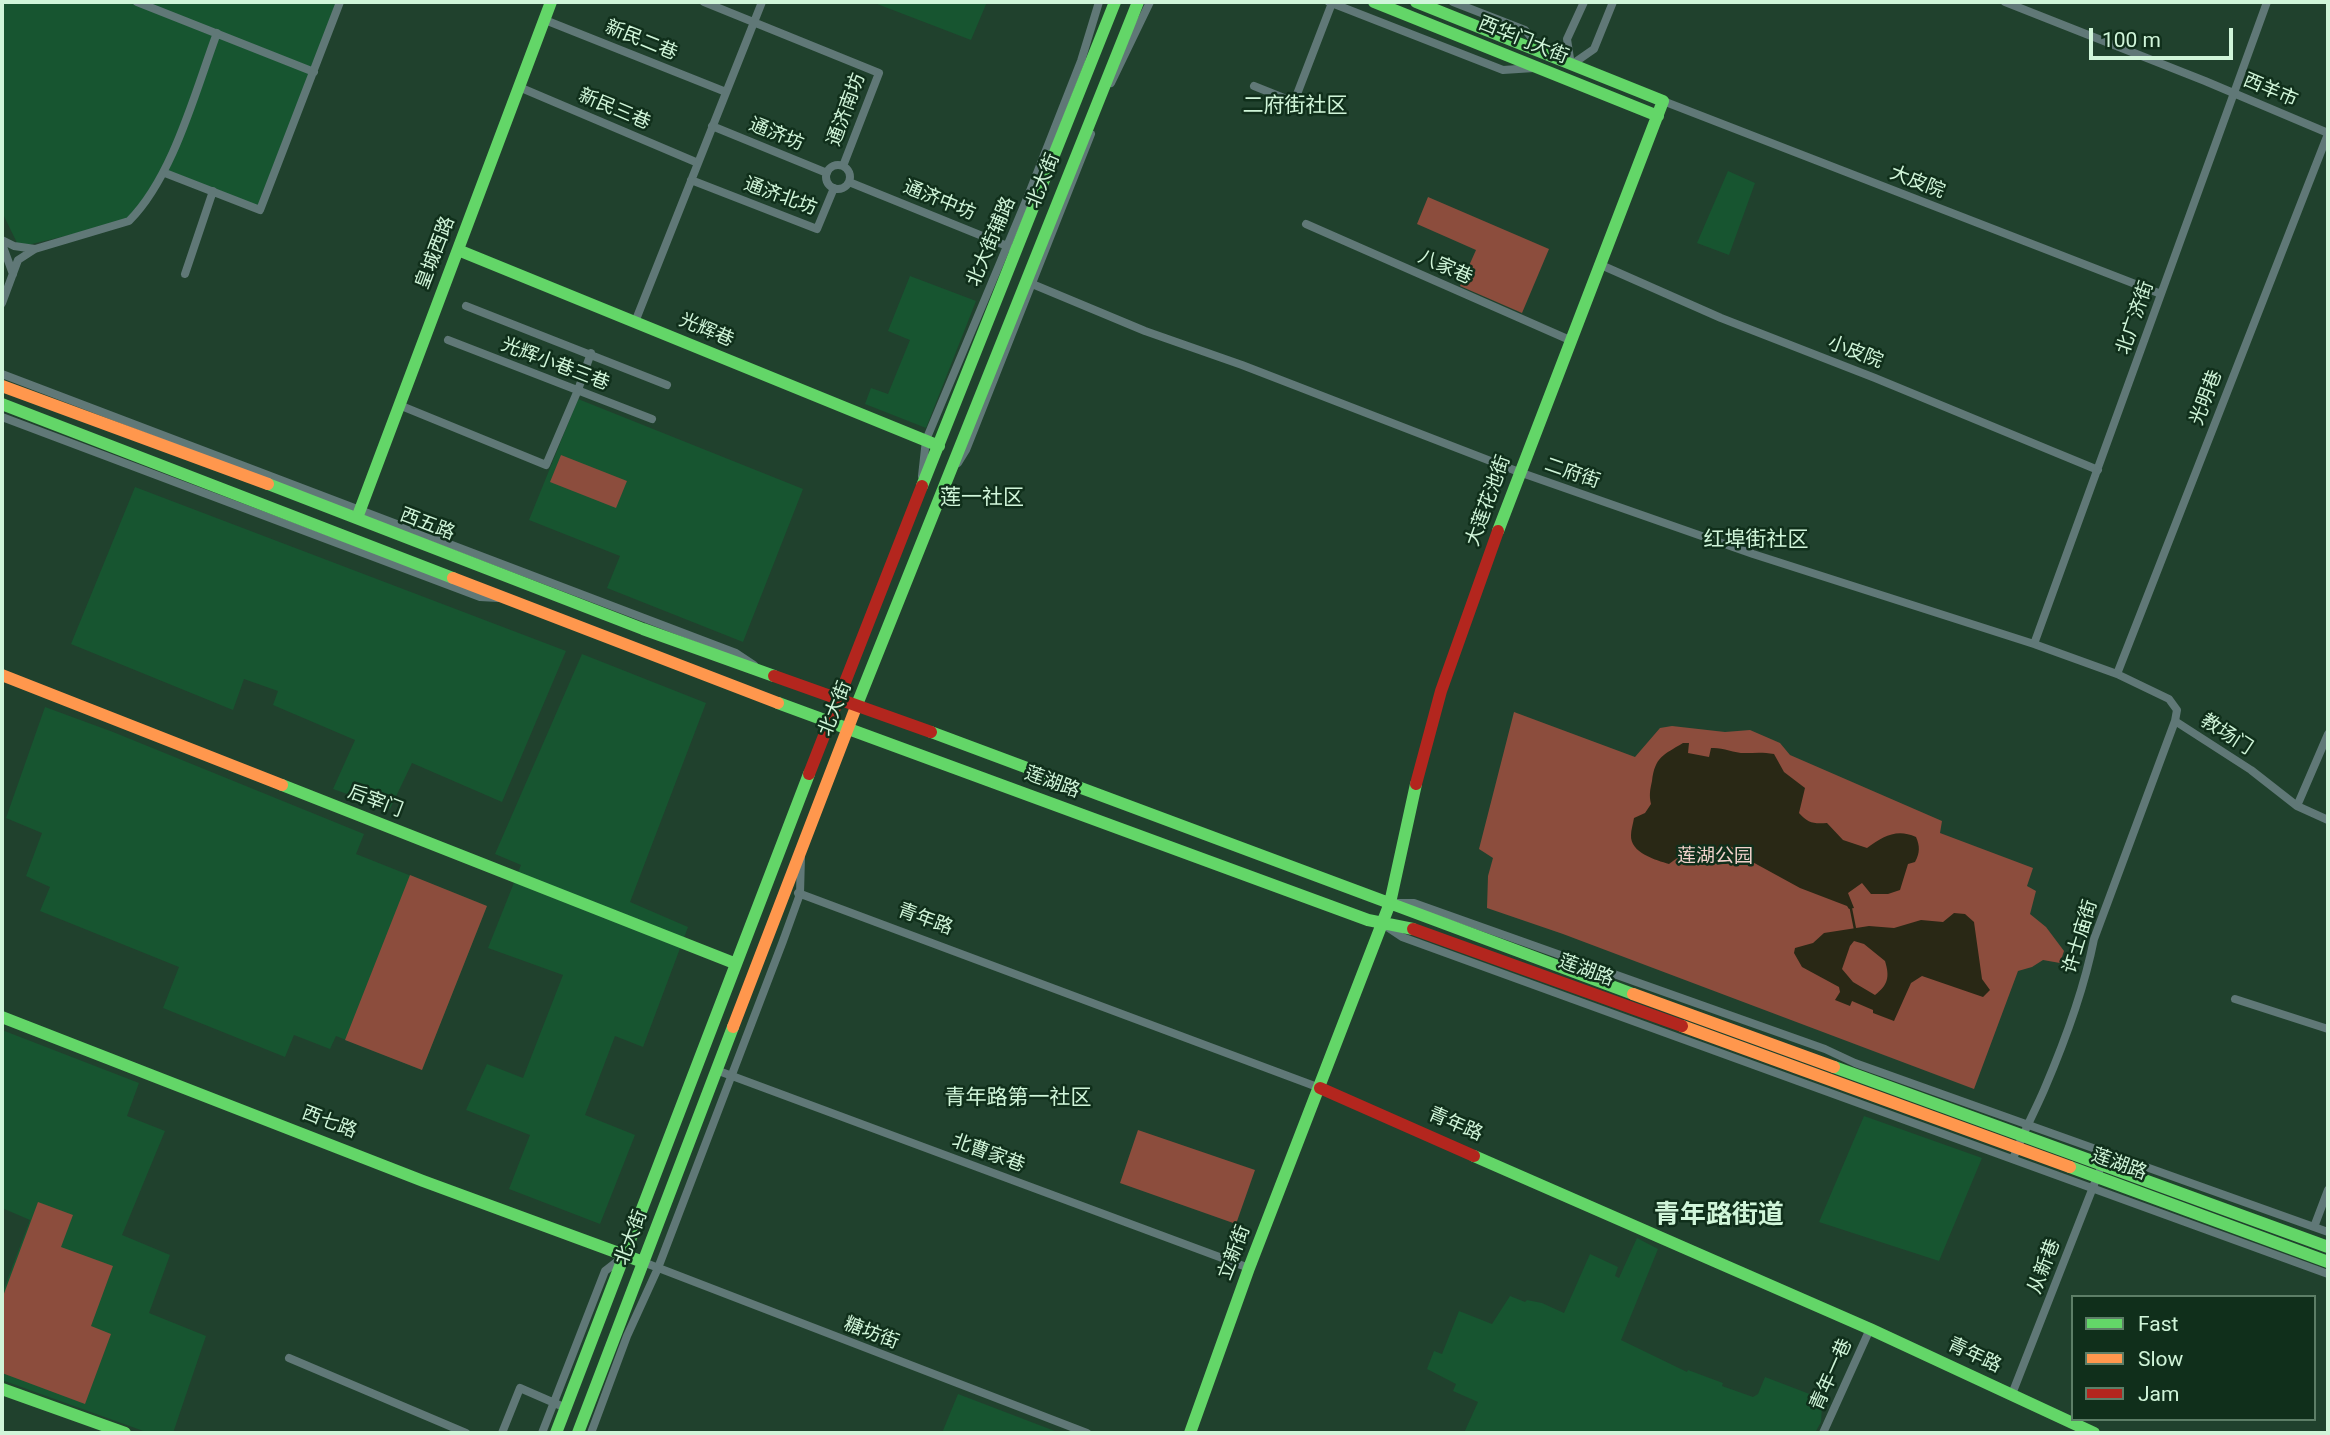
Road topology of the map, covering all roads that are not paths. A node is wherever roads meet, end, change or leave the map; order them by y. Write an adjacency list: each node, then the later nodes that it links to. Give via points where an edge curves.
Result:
1 (137, 2): 20 (street)
2 (340, 2): 24 (street)
3 (551, 2): 18 (main road, 皇城西路)
4 (704, 2): 19 (street)
5 (762, 2): 19 (street)
6 (1098, 2): 43 (street, 北大街辅路)
7 (1115, 2): 43 (main road, 北大街)
8 (1138, 2): 49 (main road, 北大街)
9 (1150, 2): 49 (street, via 1111,82)
10 (1331, 2): 23 (street, via 1503,70); 25 (street, via 1294,102)
11 (1374, 2): 23 (main road, 西华门大街)
12 (1416, 2): 21 (main road, 西华门大街)
13 (1453, 2): 21 (street, via 1525,30)
14 (1584, 2): 22 (street, via 1567,39)
15 (1613, 2): 22 (street, via 1594,49)
16 (2005, 2): 28 (street, 西羊市)
17 (2267, 2): 28 (street, 北广济街)
18 (545, 20): 26 (main road, 皇城西路); 27 (street, 新民二巷)
19 (754, 22): 27 (street); 34 (street, 通济南坊, via 879,72)
20 (217, 33): 24 (street); 35 (street)
21 (1546, 55): 22 (main road, 西华门大街)
22 (1571, 65): 29 (main road, 西华门大街)
23 (1540, 68): 30 (main road, 西华门大街)
24 (314, 72): 40 (street, via 260,209)
25 (1254, 86)
26 (519, 87): 33 (street, 新民三巷); 45 (main road, 皇城西路)
27 (726, 92): 31 (street)
28 (2234, 93): 32 (street, 西羊市); 50 (street, 北广济街)
29 (1663, 101): 30 (main road, 大莲花池街); 50 (street, 大皮院)
30 (1658, 116): 46 (main road, 大莲花池街)
31 (712, 126): 33 (street); 36 (street, 通济坊)
32 (2328, 133): 73 (street, 光明巷)
33 (698, 163): 37 (street)
34 (843, 166): 36 (street, via 834,166); 38 (street)
35 (165, 173): 40 (street); 44 (street, via 129,221)
36 (827, 173): 39 (street)
37 (691, 180): 39 (street, 通济北坊, via 817,229); 53 (street)
38 (849, 182): 39 (street); 43 (street, 通济中坊)
39 (834, 188)
40 (213, 191): 48 (street)
41 (1306, 224): 55 (street, 八家巷)
42 (2, 242): 44 (street); 47 (street)
43 (1013, 248): 65 (street, 北大街辅路); 66 (main road, 北大街)
44 (35, 249): 47 (street, via 18,260)
45 (458, 250): 53 (main road, 光辉巷); 62 (main road, 皇城西路)
46 (1601, 265): 55 (main road, 大莲花池街); 67 (street, 小皮院, via 1720,318)
47 (13, 274): 51 (street)
48 (185, 274)
49 (1028, 283): 68 (street, 二府街); 76 (main road, 北大街)
50 (2161, 294): 67 (street, 北广济街)
51 (2, 303)
52 (466, 306): 56 (street)
53 (635, 322): 65 (main road, 光辉巷)
54 (448, 340): 60 (street, 光辉小巷三巷)
55 (1572, 341): 68 (main road, 大莲花池街)
56 (590, 353): 58 (street); 60 (street)
57 (2, 374): 70 (street)
58 (667, 385)
59 (2, 386): 70 (main road, 西五路)
60 (578, 390): 62 (street, via 546,465); 64 (street, 光辉小巷三巷)
61 (2, 404): 71 (main road, 西五路)
62 (399, 405): 70 (main road, 皇城西路)
63 (2, 417): 71 (street, via 480,597)
64 (652, 419)
65 (926, 440): 66 (main road, 光辉巷); 69 (street, 北大街辅路)
66 (939, 446): 69 (main road, 北大街)
67 (2098, 470): 72 (street, 北广济街)
68 (1519, 472): 72 (street, 二府街, via 1753,554); 86 (main road, 大莲花池街, via 1437,705)
69 (920, 495): 75 (main road, 北大街)
70 (358, 514): 75 (main road, 西五路, via 638,628)
71 (512, 598): 77 (main road, 西五路)
72 (2034, 644): 73 (street, 二府街)
73 (2117, 674): 78 (street, 教场门, via 2169,699 2177,710)
74 (2, 675): 88 (main road, 后宰门)
75 (838, 698): 76 (main road, 莲湖路); 77 (main road, 北大街)
76 (858, 705): 79 (main road, 北大街); 86 (main road, 莲湖路)
77 (829, 721): 79 (main road, 莲湖路); 88 (main road, 北大街)
78 (2175, 721): 81 (street, 教场门); 95 (street, 许士庙街, via 2094,939 2087,976)
79 (849, 729): 83 (main road, 北大街); 87 (main road, 莲湖路)
80 (2328, 734): 81 (street)
81 (2297, 806): 82 (street, 教场门)
82 (2328, 820)
83 (802, 848): 84 (main road, 北大街); 85 (street)
84 (786, 890): 85 (street, 青年路); 92 (main road, 北大街)
85 (800, 894): 93 (street); 94 (street, 青年路)
86 (1390, 904): 87 (main road, 大莲花池街); 95 (main road, 莲湖路, via 1650,1000)
87 (1381, 924): 94 (main road, 立新街); 96 (main road, 莲湖路, via 1407,927)
88 (734, 963): 103 (main road, 北大街)
89 (2235, 999): 91 (street)
90 (2, 1017): 103 (main road, 西七路)
91 (2328, 1029)
92 (716, 1070): 93 (street, 北曹家巷); 104 (main road, 北大街)
93 (731, 1075): 106 (street); 107 (street, 北曹家巷)
94 (1320, 1088): 107 (main road, 立新街); 109 (main road, 青年路)
95 (2025, 1129): 96 (street, 许士庙街); 97 (main road, 莲湖路)
96 (2015, 1153): 98 (main road, 莲湖路)
97 (2104, 1158): 98 (street, 从新巷); 100 (street); 102 (main road, 莲湖路)
98 (2094, 1183): 105 (main road, 莲湖路); 108 (street); 112 (street, 从新巷)
99 (2328, 1190): 100 (street)
100 (2314, 1227): 101 (street)
101 (2328, 1232)
102 (2328, 1247)
103 (625, 1255): 104 (main road, 西七路); 113 (street, via 605,1271); 114 (main road, 北大街)
104 (643, 1262): 106 (street, 糖坊街); 120 (main road, 北大街)
105 (2328, 1262)
106 (658, 1268): 121 (street); 122 (street, 糖坊街)
107 (1250, 1268): 123 (main road, 立新街)
108 (2328, 1274)
109 (1870, 1329): 112 (main road, 青年路); 124 (street, 青年一巷)
110 (289, 1358): 116 (street)
111 (2, 1389): 115 (main road)
112 (2012, 1394): 125 (main road, 青年路)
113 (553, 1403): 114 (street); 117 (street, via 520,1388); 118 (street)
114 (566, 1408): 119 (main road, 北大街)
115 (125, 1433)
116 (466, 1433)
117 (502, 1433)
118 (542, 1433)
119 (556, 1433)
120 (578, 1433)
121 (591, 1433)
122 (1087, 1433)
123 (1190, 1433)
124 (1823, 1433)
125 (2091, 1433)

